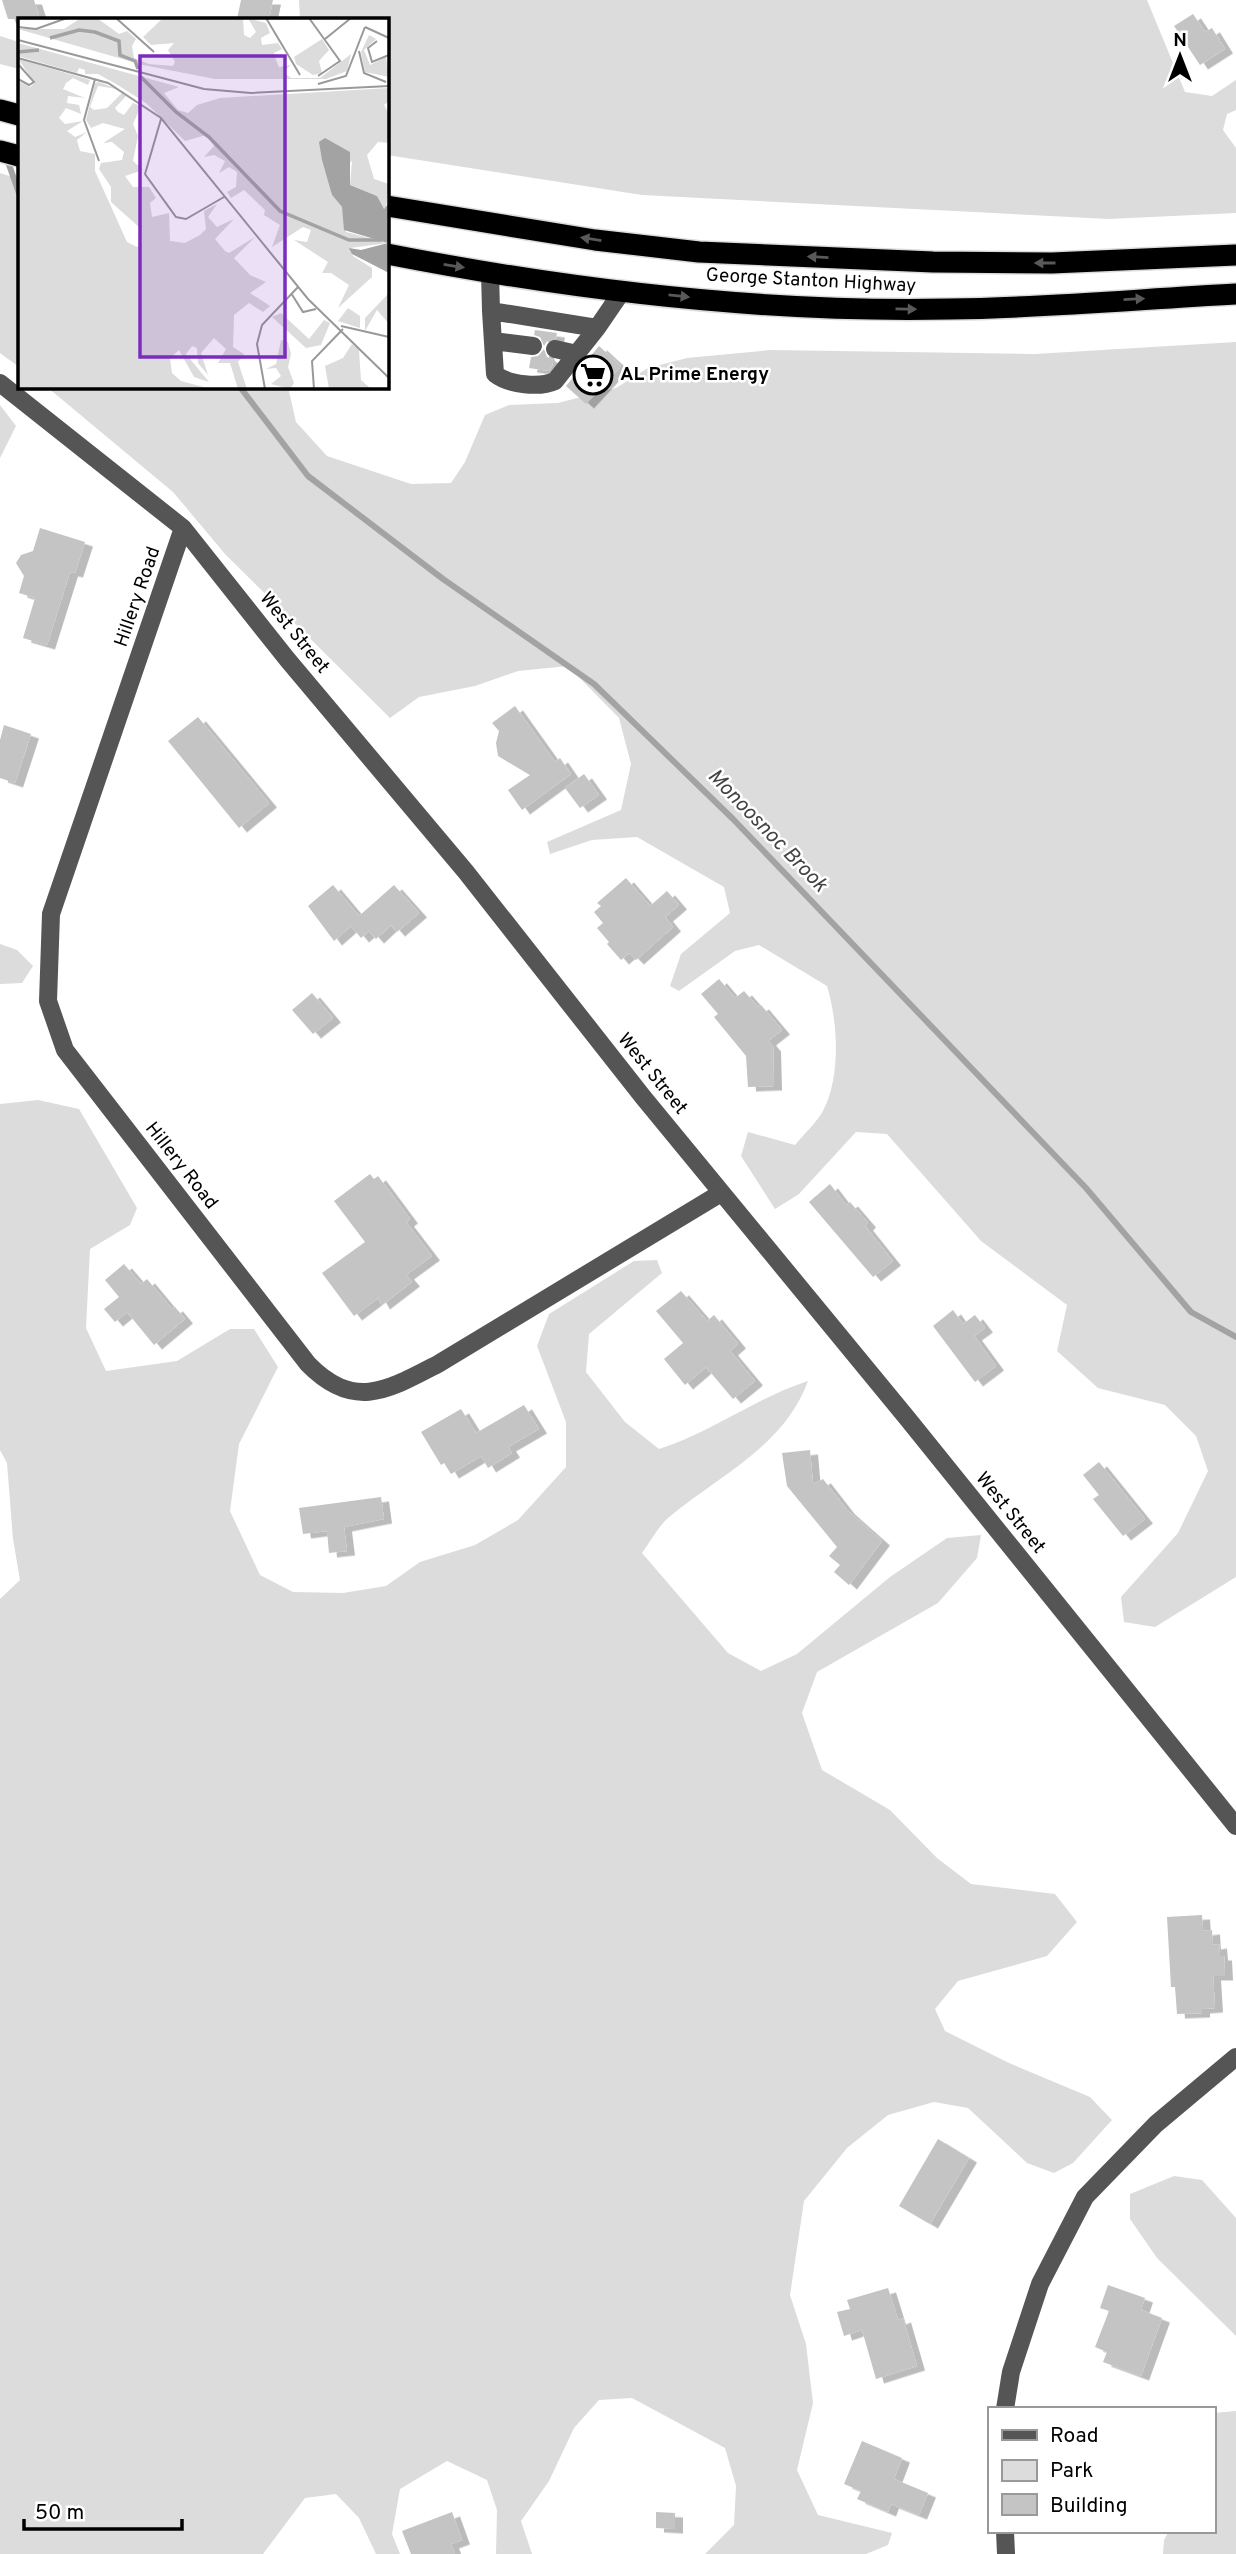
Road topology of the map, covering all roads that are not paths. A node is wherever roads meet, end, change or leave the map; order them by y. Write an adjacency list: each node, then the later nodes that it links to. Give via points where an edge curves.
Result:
1 (0, 110): 2 (highway)
2 (18, 115)
3 (0, 151): 4 (highway)
4 (18, 156)
5 (388, 206): 7 (highway, George Stanton Highway, one-way to 5, via 1052,263 699,252)
6 (388, 254): 8 (highway, George Stanton Highway, one-way to 8)
7 (1236, 255)
8 (490, 272): 9 (highway, George Stanton Highway); 11 (street)
9 (623, 290): 10 (highway, George Stanton Highway, one-way to 10, via 749,303 951,309); 12 (street)
10 (1236, 293)
11 (491, 311): 12 (street); 13 (street)
12 (597, 328): 16 (street)
13 (493, 341): 14 (street); 16 (street, via 495,374 524,383 555,381)
14 (533, 346)
15 (555, 349): 16 (street)
16 (577, 354)
17 (0, 383): 18 (street, West Street)
18 (183, 528): 19 (street, West Street, via 466,872); 19 (street, Hillery Road, via 51,914 48,1001 65,1050 309,1364 340,1389 358,1392 391,1387 438,1364)
19 (721, 1193): 20 (street, West Street)
20 (1236, 1826)
21 (1236, 2057): 22 (street, via 1156,2123 1085,2197 1040,2284 1011,2372)
22 (1005, 2407)
23 (1004, 2533): 24 (street)
24 (1006, 2554)

